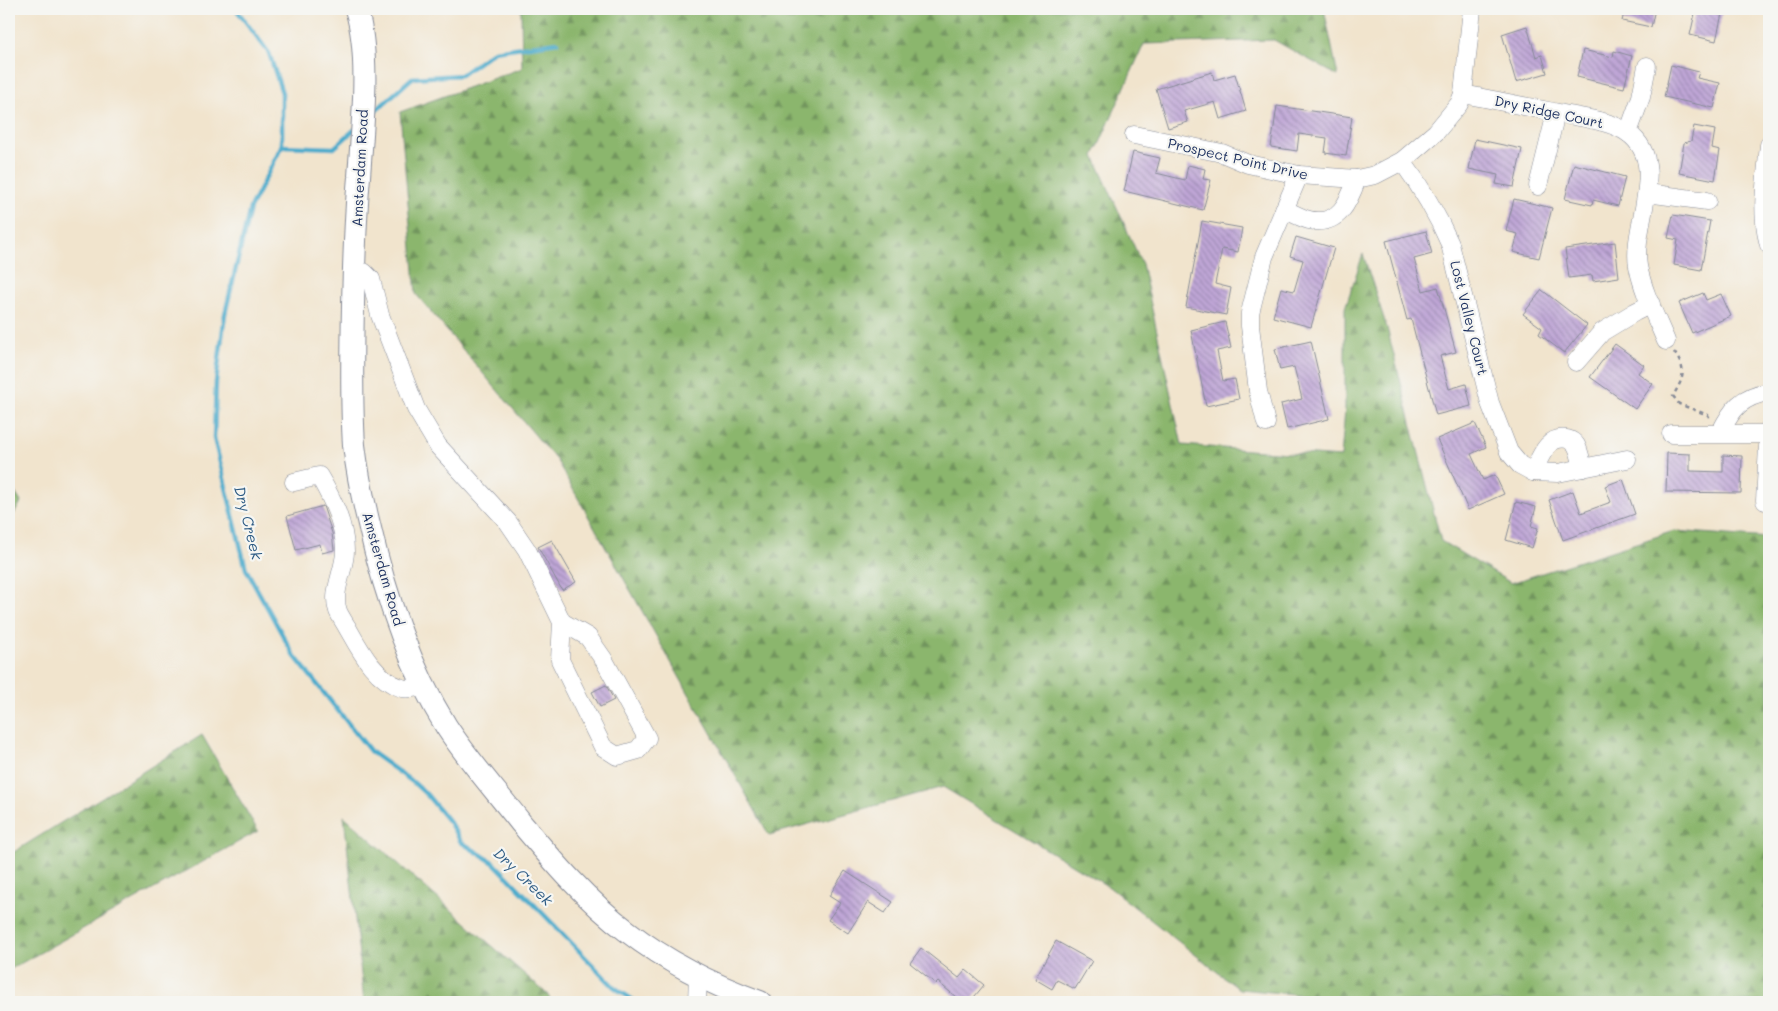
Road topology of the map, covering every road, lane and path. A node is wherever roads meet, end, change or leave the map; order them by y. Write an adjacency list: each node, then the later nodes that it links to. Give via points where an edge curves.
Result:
1 (356, 9): 17 (main road, Amsterdam Road, via 363,50 363,109)
2 (1472, 9): 4 (street, Prospect Point Drive)
3 (1647, 66): 6 (street, via 1641,97)
4 (1462, 94): 5 (street, Dry Ridge Court); 9 (street, Prospect Point Drive, via 1459,104 1436,132)
5 (1556, 113): 6 (street, Dry Ridge Court, via 1595,120); 12 (street)
6 (1628, 133): 13 (street, via 1638,142 1647,163)
7 (1134, 135): 10 (street, Prospect Point Drive, via 1222,153 1248,164)
8 (1769, 145): 16 (street, via 1764,218)
9 (1402, 161): 11 (street, Prospect Point Drive, via 1375,175); 29 (street, Lost Valley Court, via 1422,189 1450,244 1490,403 1508,452 1520,465)
10 (1299, 175): 11 (street, Prospect Point Drive); 15 (street)
11 (1358, 178): 15 (street, via 1348,203 1331,218 1320,222 1308,220)
12 (1538, 186)
13 (1647, 193): 14 (street); 18 (street, via 1637,246 1638,266)
14 (1707, 201)
15 (1284, 209): 22 (street, via 1264,257 1250,313 1258,390)
16 (1769, 245)
17 (354, 272): 32 (street, via 364,272 371,278 380,315 416,409 438,446 508,522 527,550); 33 (main road, Amsterdam Road, via 352,385 358,475 376,554 394,613)
18 (1651, 304): 19 (street); 20 (street, via 1602,332)
19 (1666, 341): 24 (path, via 1682,364 1682,380 1673,396 1679,404 1708,416)
20 (1576, 362)
21 (1769, 392): 24 (street, via 1755,394 1738,404)
22 (1266, 423)
23 (1769, 429): 26 (street)
24 (1720, 433): 25 (street); 26 (street)
25 (1671, 434)
26 (1769, 434): 31 (street)
27 (1627, 459): 28 (street)
28 (1583, 468): 29 (street, via 1558,474); 29 (street, via 1577,446 1562,438 1546,446)
29 (1533, 472)
30 (294, 482): 33 (street, via 319,476 334,502 345,550 336,597 338,611 370,664 386,680 404,688)
31 (1765, 501)
32 (562, 622): 32 (street, via 560,660 602,747 617,756 638,750 647,738 604,660 588,636)
33 (425, 686): 34 (main road, Amsterdam Road, via 466,754 538,844 582,891 625,930)
34 (698, 975): 35 (street); 36 (main road, Amsterdam Road)
35 (697, 1002)
36 (760, 1002)

